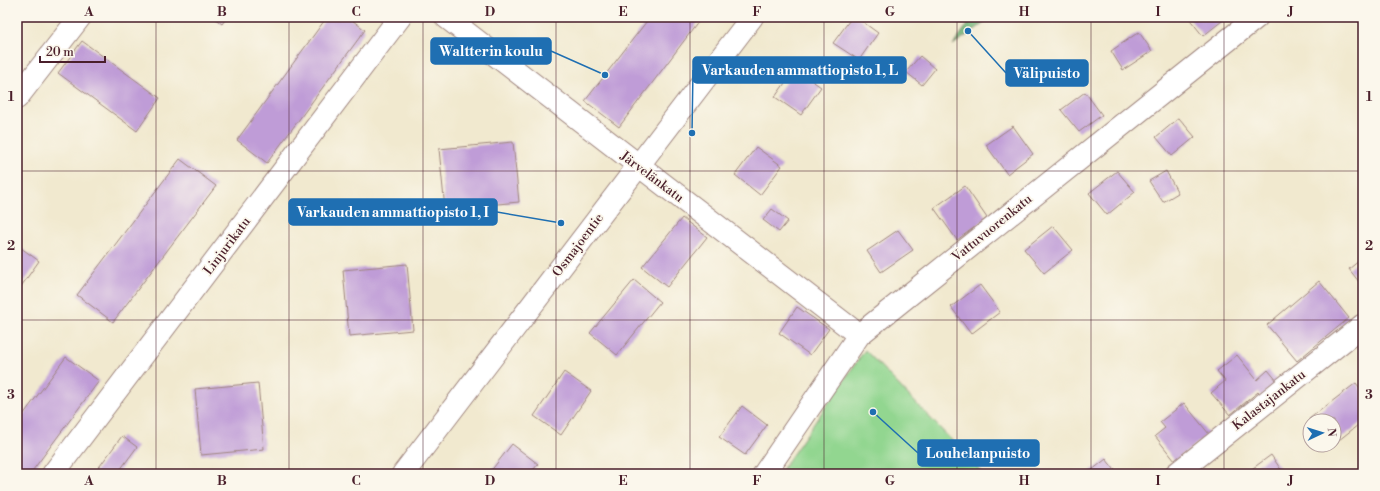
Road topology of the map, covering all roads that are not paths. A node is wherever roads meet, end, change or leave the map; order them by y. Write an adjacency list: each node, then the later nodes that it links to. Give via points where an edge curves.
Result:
1 (80, 17): 6 (street)
2 (400, 17): 10 (street, Linjurikatu)
3 (446, 17): 7 (street, Järvelänkatu)
4 (752, 17): 7 (street, Osmajoentie)
5 (1257, 17): 9 (street, Vattuvuorenkatu)
6 (17, 98)
7 (638, 166): 9 (street, Järvelänkatu); 11 (street, Osmajoentie)
8 (1363, 325): 13 (street, Kalastajankatu)
9 (859, 335): 12 (street, Vattuvuorenkatu)
10 (53, 474)
11 (404, 474)
12 (764, 474)
13 (1176, 474)

